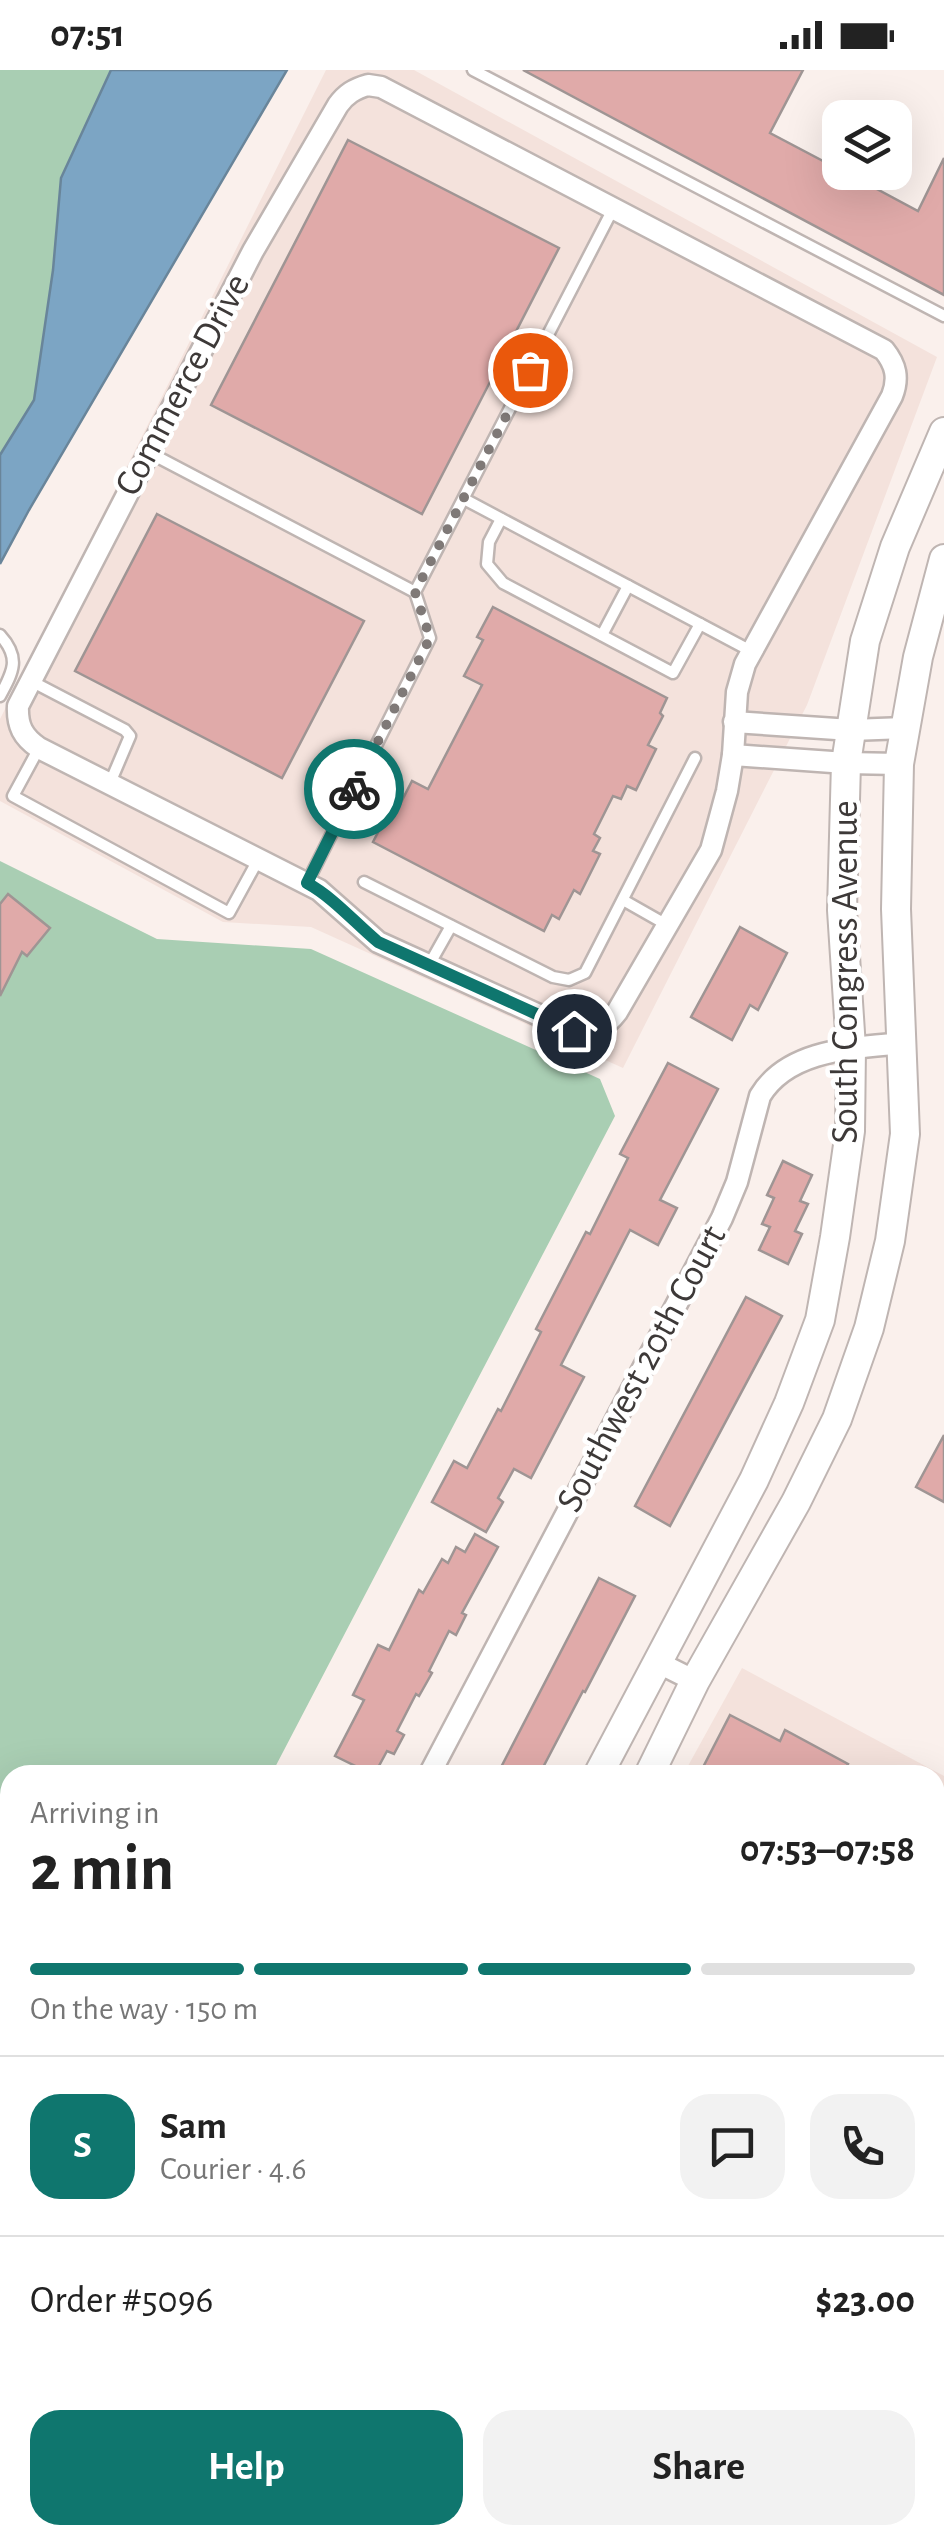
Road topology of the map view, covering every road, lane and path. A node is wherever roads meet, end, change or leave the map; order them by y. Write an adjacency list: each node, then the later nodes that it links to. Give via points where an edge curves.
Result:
1 (473, 70): 3 (lane)
2 (614, 208): 5 (street, Commerce Drive, via 381,86 356,88 338,106 262,235); 6 (lane); 14 (street, Commerce Drive, via 884,350 896,372 892,396)
3 (944, 316)
4 (944, 432): 19 (main road, South Congress Avenue, via 894,547 865,640)
5 (148, 452): 10 (lane); 15 (street, Commerce Drive)
6 (464, 500): 7 (lane); 10 (lane)
7 (502, 519): 9 (lane); 13 (lane, via 487,564 495,574)
8 (944, 560): 18 (main road, South Congress Avenue)
9 (628, 586): 11 (lane); 13 (lane)
10 (415, 592): 28 (lane, via 430,638)
11 (700, 624): 13 (lane, via 673,673); 14 (lane)
12 (0, 635): 16 (lane, via 13,660)
13 (602, 635)
14 (751, 651): 17 (street, Commerce Drive)
15 (31, 681): 20 (street, Commerce Drive, via 18,718); 25 (lane, via 130,736)
16 (0, 696)
17 (734, 722): 19 (street); 21 (street, Commerce Drive)
18 (905, 728): 19 (street); 24 (main road, South Congress Avenue)
19 (851, 730): 23 (main road, South Congress Avenue)
20 (39, 748): 25 (street, Commerce Drive); 26 (lane, via 13,796 229,913)
21 (733, 755): 23 (street); 30 (street, Commerce Drive, via 710,850)
22 (695, 758): 29 (lane)
23 (846, 763): 24 (street); 34 (main road, South Congress Avenue, via 842,910)
24 (899, 764): 33 (main road, South Congress Avenue, via 896,908)
25 (110, 784): 26 (street, Commerce Drive)
26 (258, 860): 28 (street, Commerce Drive)
27 (364, 882): 31 (lane)
28 (307, 883): 32 (street, Commerce Drive, via 378,942)
29 (622, 900): 30 (lane); 31 (lane, via 585,973 568,980)
30 (667, 925): 32 (street, Commerce Drive, via 617,1012 586,1032)
31 (451, 926): 32 (lane)
32 (429, 965)
33 (903, 1044): 34 (street, Southwest 20th Court); 36 (main road, South Congress Avenue, via 905,1134 869,1328 837,1419)
34 (851, 1048): 35 (main road, South Congress Avenue, via 850,1132 820,1320 754,1480); 37 (street, Southwest 20th Court, via 790,1066 760,1096 722,1218)
35 (657, 1662): 36 (street); 38 (main road, South Congress Avenue)
36 (696, 1681): 39 (main road, South Congress Avenue)
37 (435, 1765)
38 (603, 1765)
39 (654, 1765)

